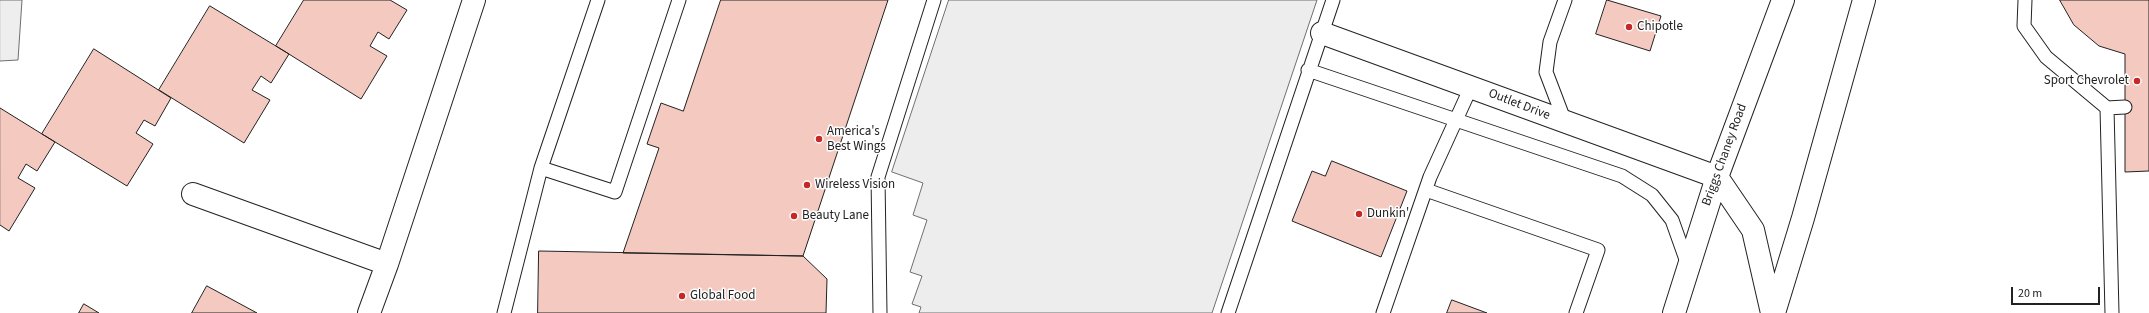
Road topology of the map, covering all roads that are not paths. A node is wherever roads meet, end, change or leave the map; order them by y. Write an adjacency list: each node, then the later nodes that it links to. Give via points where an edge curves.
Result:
1 (474, 0): 21 (street)
2 (598, 0): 17 (lane)
3 (679, 0): 17 (lane, via 615,192)
4 (934, 0): 25 (lane, via 878,177)
5 (1333, 0): 10 (lane)
6 (1565, 0): 16 (lane, via 1550,42 1546,72)
7 (1782, 0): 18 (street, Briggs Chaney Road)
8 (1864, 0): 30 (street, via 1803,218)
9 (2025, 0): 14 (lane, via 2024,26 2046,57)
10 (1322, 33): 11 (lane); 12 (street, Outlet Drive)
11 (1308, 70): 15 (lane); 26 (lane)
12 (1470, 86): 15 (lane); 16 (street, Outlet Drive)
13 (2125, 107): 14 (lane)
14 (2106, 108): 31 (lane)
15 (1457, 120): 19 (lane); 22 (lane, via 1622,176 1652,195 1672,220)
16 (1564, 122): 18 (street, Outlet Drive)
17 (541, 168): 24 (lane)
18 (1717, 177): 22 (street, Briggs Chaney Road); 30 (street, via 1753,230)
19 (1426, 190): 27 (lane); 28 (lane, via 1598,250)
20 (193, 194): 21 (street)
21 (388, 264): 23 (street)
22 (1688, 265): 29 (street, Briggs Chaney Road)
23 (369, 313)
24 (504, 313)
25 (880, 313)
26 (1228, 313)
27 (1383, 313)
28 (1576, 313)
29 (1674, 313)
30 (1773, 313)
31 (2112, 313)

